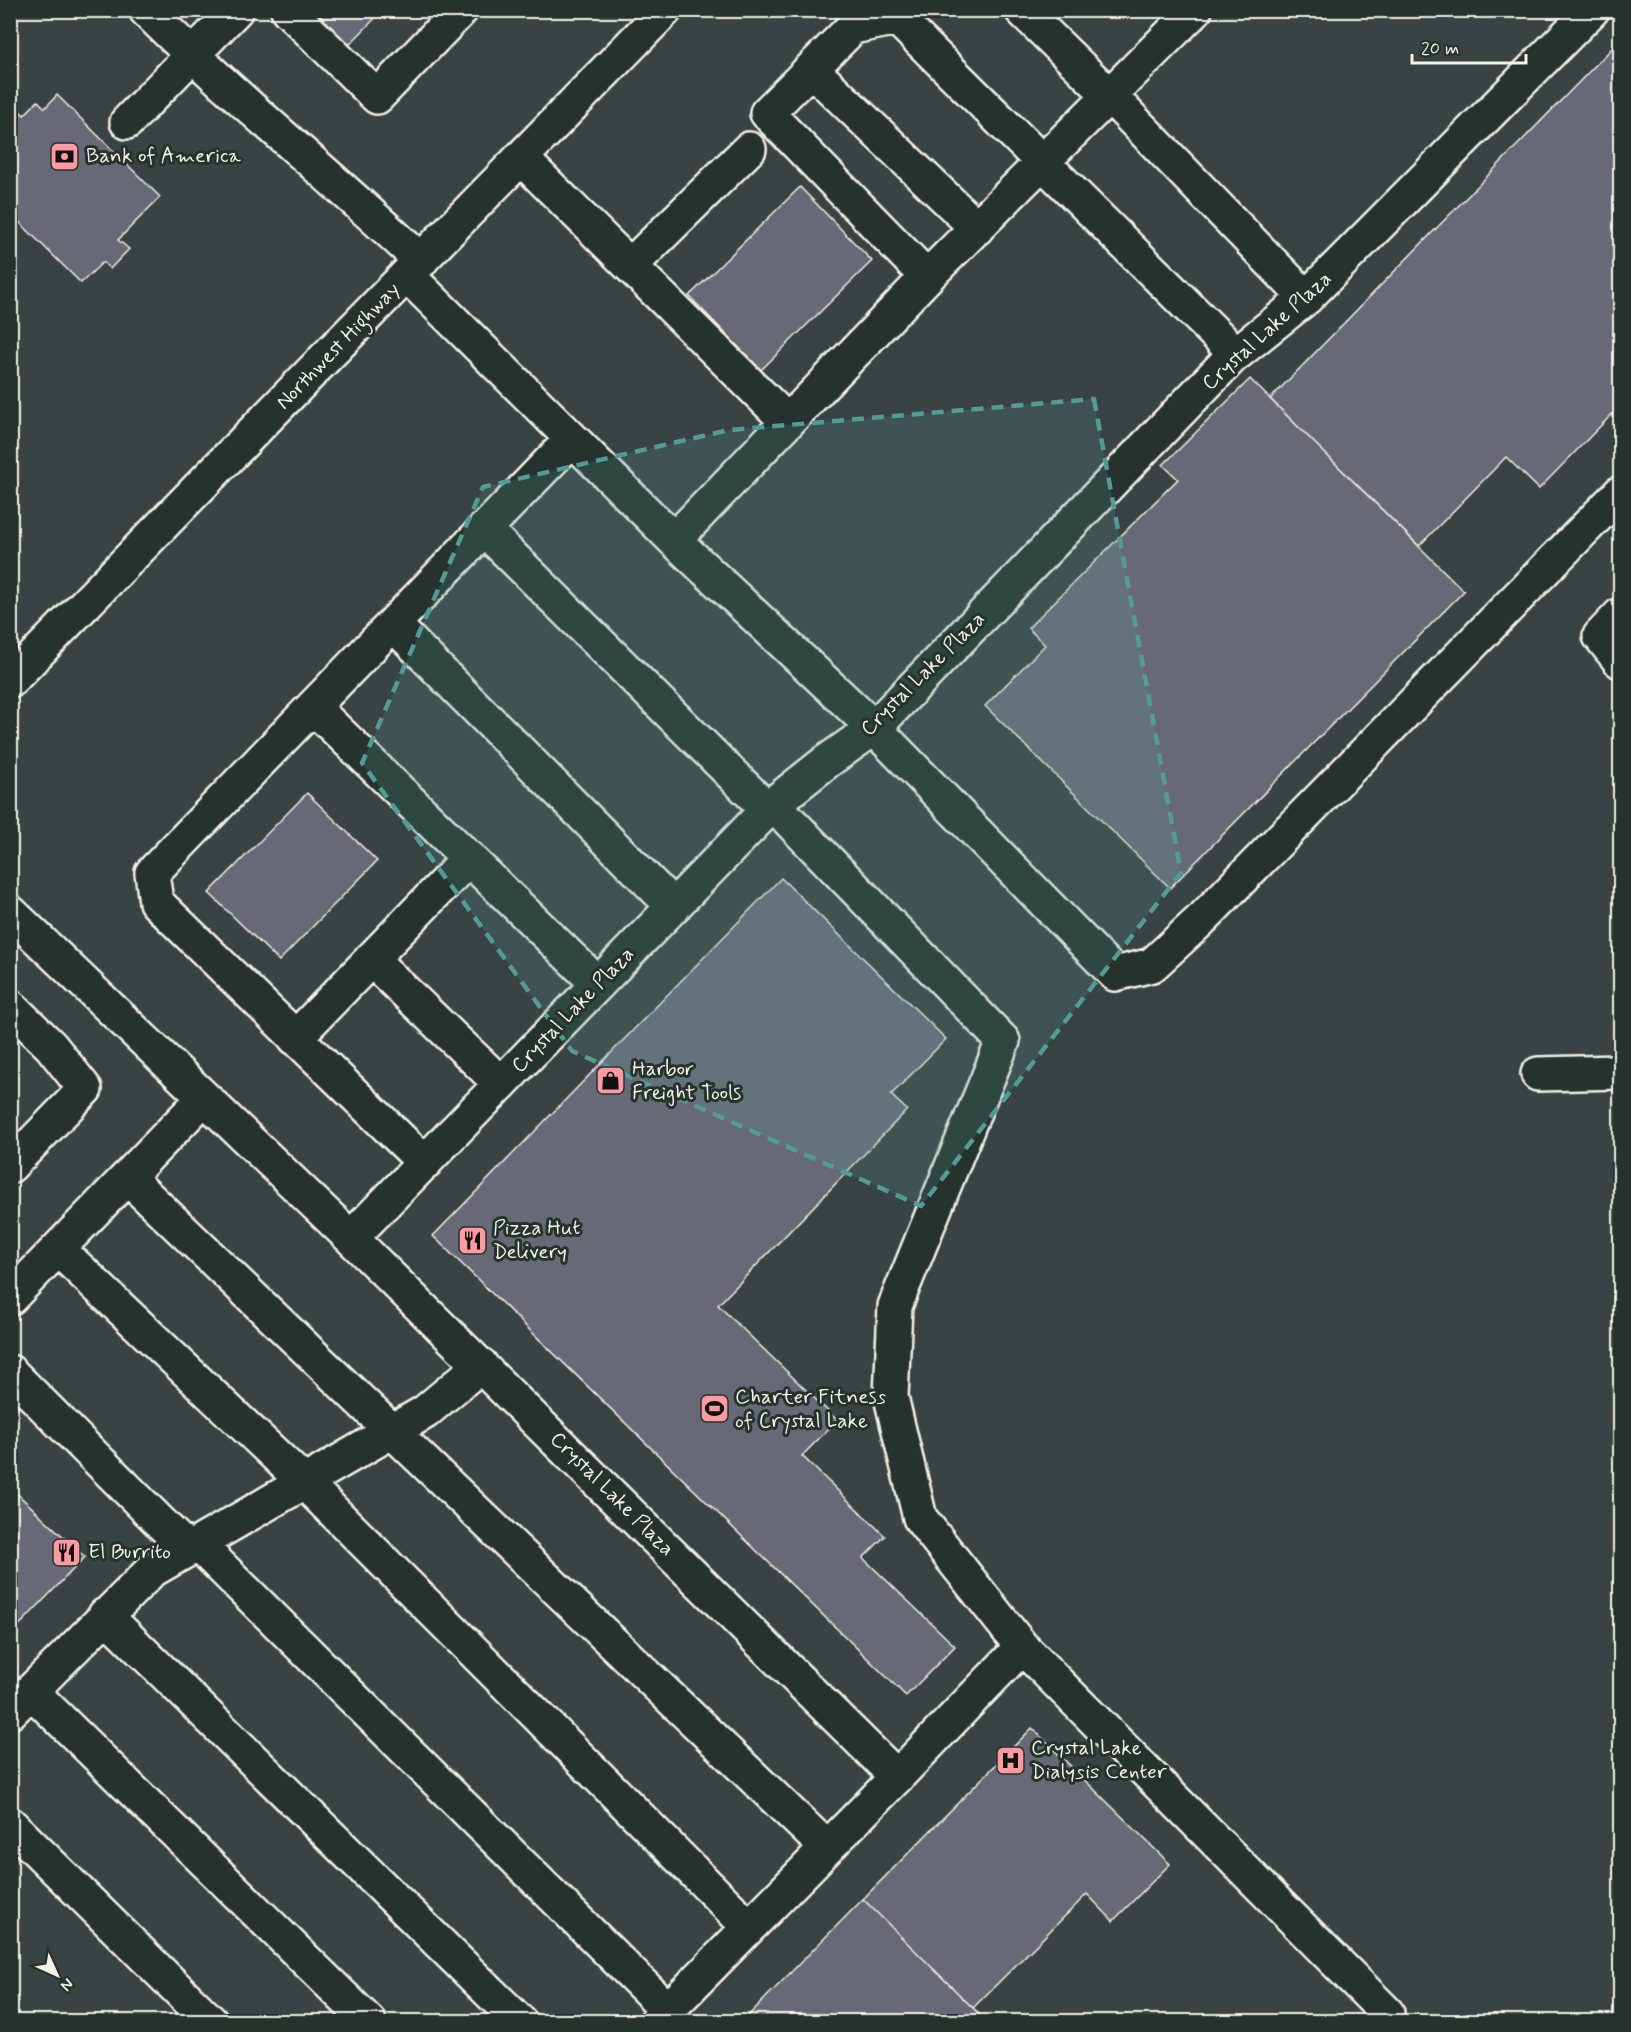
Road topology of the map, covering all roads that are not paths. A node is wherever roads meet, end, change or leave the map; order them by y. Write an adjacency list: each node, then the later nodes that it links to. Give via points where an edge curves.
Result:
1 (146, 10): 9 (main road)
2 (236, 10): 9 (main road)
3 (288, 10): 4 (main road, via 377,97)
4 (461, 10)
5 (665, 10): 14 (main road, Northwest Highway)
6 (1022, 10): 11 (main road)
7 (1195, 10): 11 (main road)
8 (1592, 10): 20 (main road, Crystal Lake Plaza)
9 (191, 55): 12 (main road); 18 (main road, via 353,196)
10 (811, 69): 15 (main road, via 853,27 897,18); 16 (main road); 19 (main road, via 767,113)
11 (1109, 95): 15 (main road); 20 (main road)
12 (126, 122)
13 (749, 149): 17 (main road)
14 (521, 158): 17 (main road); 18 (main road, Northwest Highway)
15 (1043, 161): 16 (main road); 21 (main road)
16 (977, 228): 19 (main road)
17 (630, 266): 22 (main road)
18 (414, 268): 23 (main road); 30 (main road, Northwest Highway)
19 (927, 277): 22 (main road)
20 (1306, 298): 21 (main road, Crystal Lake Plaza)
21 (1236, 354): 32 (main road, Crystal Lake Plaza)
22 (788, 422): 26 (main road)
23 (572, 439): 25 (main road); 26 (main road)
24 (1620, 493): 32 (main road, via 1152,965 1115,974)
25 (484, 529): 27 (main road); 33 (main road)
26 (674, 540): 32 (main road)
27 (393, 624): 31 (main road); 35 (main road)
28 (1610, 625): 29 (main road)
29 (1620, 661)
30 (10, 681)
31 (313, 706): 34 (main road); 40 (main road, via 152,873 156,902)
32 (874, 728): 33 (main road, Crystal Lake Plaza)
33 (771, 807): 35 (main road, Crystal Lake Plaza); 57 (main road, via 1003,1041 895,1305 891,1397 920,1518)
34 (469, 858): 37 (main road); 38 (main road)
35 (674, 907): 38 (main road, Crystal Lake Plaza)
36 (10, 912): 44 (main road)
37 (371, 959): 40 (main road); 43 (main road)
38 (598, 984): 43 (main road, Crystal Lake Plaza)
39 (10, 1006): 46 (main road, via 51,1046 85,1089)
40 (295, 1038): 45 (main road)
41 (1620, 1072): 42 (main road)
42 (1538, 1074)
43 (501, 1084): 45 (main road, Crystal Lake Plaza)
44 (204, 1098): 47 (main road); 48 (main road)
45 (424, 1163): 48 (main road, Crystal Lake Plaza)
46 (10, 1167)
47 (128, 1178): 49 (main road); 53 (main road)
48 (351, 1238): 51 (main road, Crystal Lake Plaza)
49 (58, 1249): 50 (main road); 54 (main road)
50 (10, 1298)
51 (481, 1365): 53 (main road, via 425,1412); 59 (main road, Crystal Lake Plaza)
52 (10, 1372): 55 (main road)
53 (393, 1430): 54 (main road); 61 (main road)
54 (304, 1482): 55 (main road); 62 (main road)
55 (193, 1547): 56 (main road, via 151,1571); 63 (main road)
56 (105, 1615): 58 (main road); 66 (main road)
57 (1022, 1647): 59 (main road); 67 (main road, via 1387,2013)
58 (21, 1701): 65 (main road)
59 (897, 1777): 61 (main road)
60 (10, 1824): 64 (main road)
61 (827, 1848): 62 (main road)
62 (749, 1927): 63 (main road)
63 (662, 2016)
64 (211, 2022)
65 (369, 2022)
66 (520, 2022)
67 (1379, 2022)

